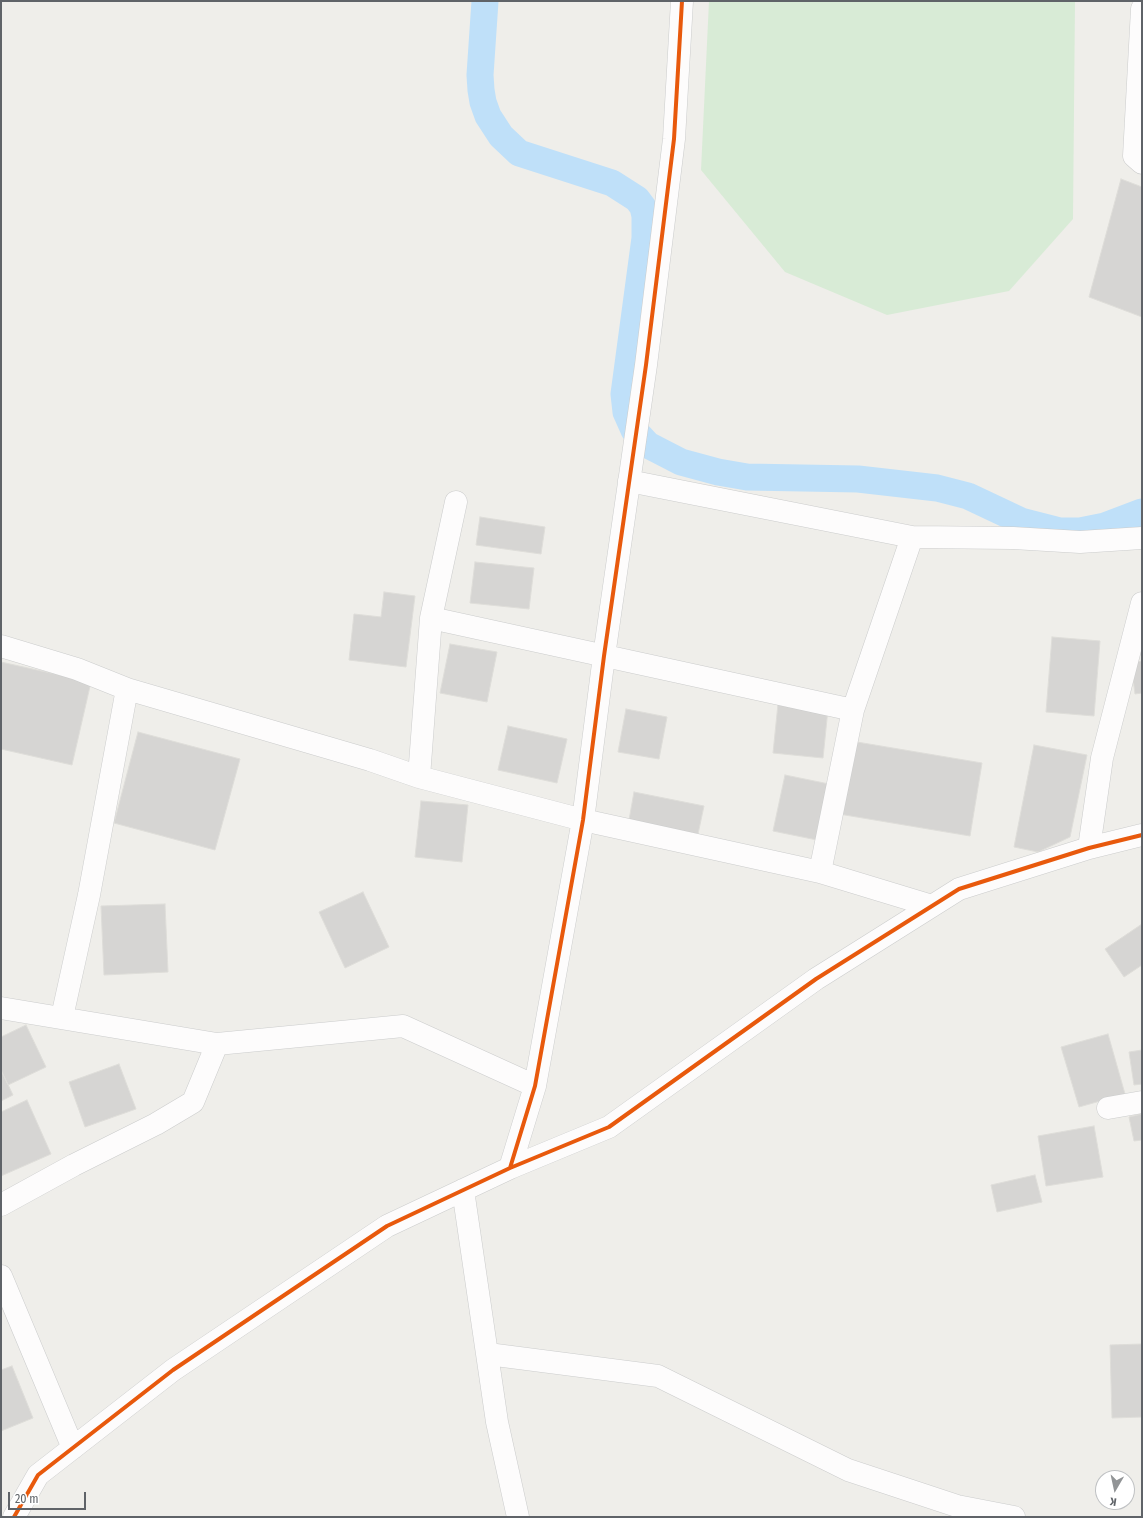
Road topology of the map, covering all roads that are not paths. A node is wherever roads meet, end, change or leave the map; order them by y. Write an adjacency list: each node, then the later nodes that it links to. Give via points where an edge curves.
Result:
1 (682, 1): 4 (street, via 674,139)
2 (1142, 9): 3 (street, via 1134,156)
3 (1142, 163)
4 (630, 481): 6 (street); 11 (street)
5 (456, 502): 9 (street)
6 (912, 537): 7 (street, via 1013,538 1080,542); 13 (street)
7 (1142, 538)
8 (1142, 603): 17 (street, via 1102,758)
9 (432, 618): 11 (street); 14 (street)
10 (1, 646): 12 (street, via 77,669)
11 (604, 656): 13 (street); 15 (street)
12 (127, 689): 14 (street); 21 (street, via 89,895)
13 (853, 710): 18 (street)
14 (419, 777): 15 (street)
15 (583, 820): 18 (street); 23 (street)
16 (1142, 835): 17 (street)
17 (1089, 848): 19 (street, via 959,889)
18 (820, 872): 19 (street)
19 (932, 906): 26 (street, via 816,979 609,1127)
20 (1, 1008): 21 (street)
21 (62, 1017): 22 (street)
22 (217, 1044): 23 (street, via 403,1026); 28 (street, via 193,1102)
23 (535, 1086): 26 (street)
24 (1142, 1102): 25 (street)
25 (1108, 1108)
26 (510, 1168): 27 (street)
27 (463, 1190): 30 (street); 31 (street, via 380,1230 173,1370)
28 (1, 1205)
29 (1, 1276): 31 (street)
30 (488, 1354): 33 (street, via 497,1422); 34 (street, via 658,1376 848,1470 957,1506)
31 (73, 1448): 32 (street, via 38,1475)
32 (14, 1517)
33 (518, 1517)
34 (1014, 1517)

